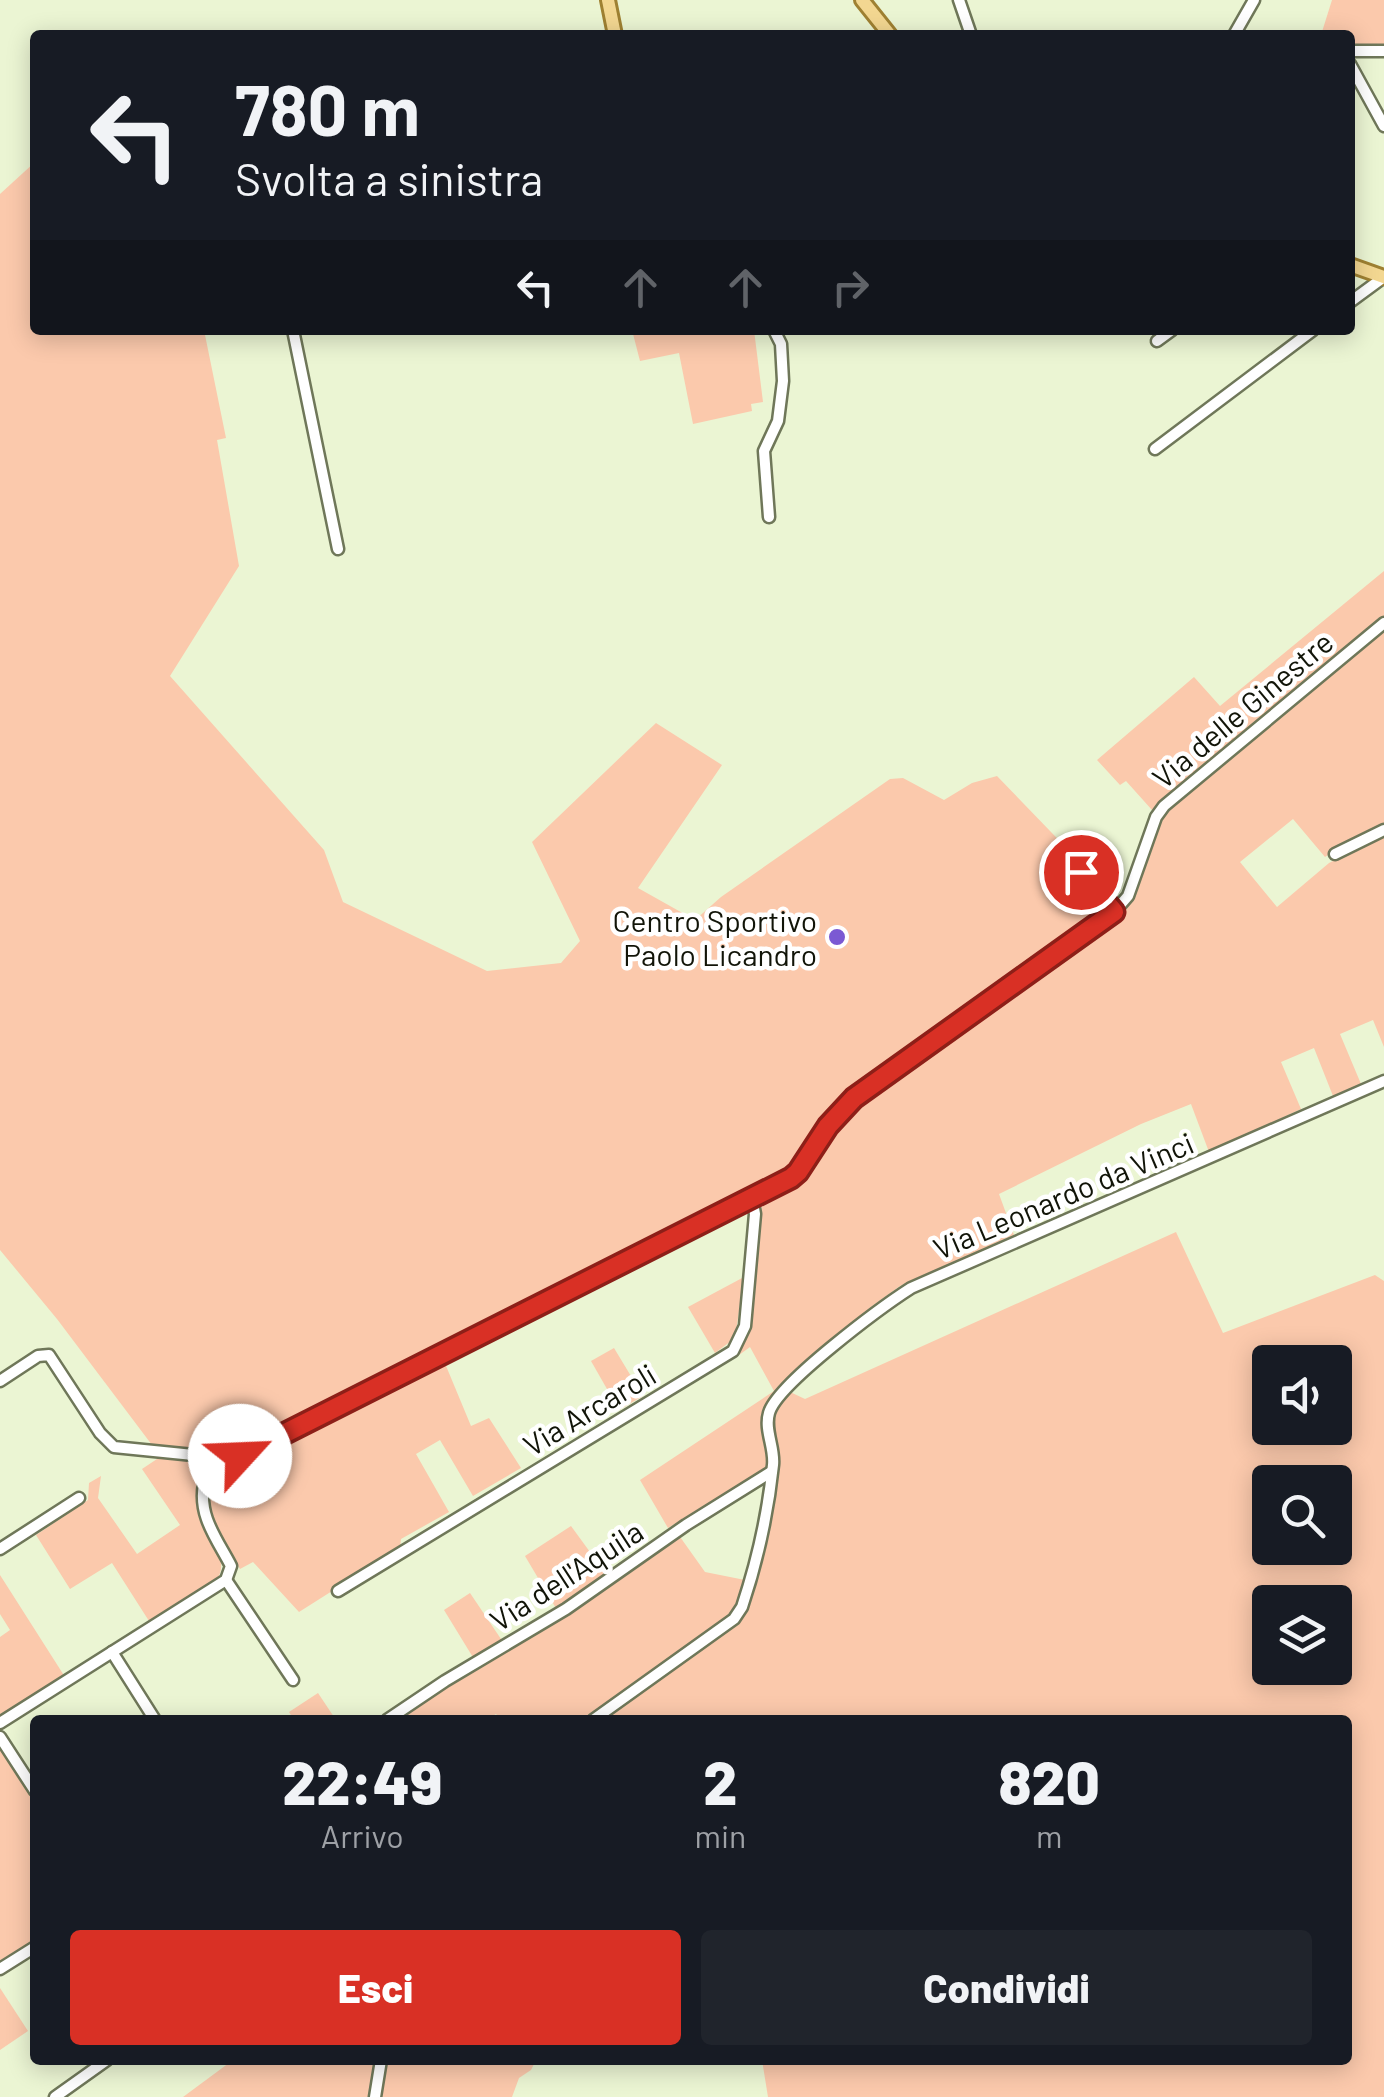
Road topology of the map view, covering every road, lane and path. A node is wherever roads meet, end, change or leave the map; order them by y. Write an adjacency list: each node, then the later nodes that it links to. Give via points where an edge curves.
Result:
1 (608, 0): 5 (main road)
2 (862, 0): 6 (main road)
3 (959, 0): 7 (street)
4 (1254, 0): 8 (street)
5 (615, 30)
6 (886, 30)
7 (969, 30)
8 (1237, 30)
9 (1355, 51): 10 (street)
10 (1384, 51)
11 (1355, 73): 12 (street)
12 (1384, 126)
13 (1355, 266): 14 (main road)
14 (1384, 277): 15 (street)
15 (1355, 298)
16 (294, 335): 23 (street)
17 (776, 335): 22 (street, via 784,380 778,422 764,451)
18 (1165, 335): 20 (street)
19 (1306, 335): 21 (street)
20 (1157, 341)
21 (1155, 449)
22 (769, 517)
23 (338, 549)
24 (1384, 623): 28 (street, Via delle Ginestre, via 1164,806 1128,896)
25 (1384, 830): 26 (street)
26 (1335, 854)
27 (1081, 872): 28 (street)
28 (1114, 912): 30 (street, Via delle Ginestre, via 876,1080 840,1112 798,1172)
29 (1384, 1081): 33 (street, Via Leonardo da Vinci, via 912,1288 860,1323 784,1391 768,1414)
30 (752, 1198): 32 (street, Via delle Ginestre); 39 (street, Via Arcaroli, via 745,1326 733,1351)
31 (0, 1380): 32 (street, Via delle Ginestre, via 49,1356 107,1442 123,1450)
32 (240, 1456): 38 (street, via 204,1484 208,1524 230,1566)
33 (772, 1471): 34 (street, Via dell'Aquila); 36 (street)
34 (746, 1489): 36 (street); 43 (street, Via dell'Aquila)
35 (79, 1498): 37 (street)
36 (768, 1501): 44 (street, via 734,1619)
37 (0, 1549)
38 (226, 1580): 40 (street); 41 (street)
39 (338, 1591)
40 (112, 1652): 42 (street); 45 (street)
41 (294, 1680)
42 (152, 1715)
43 (404, 1715)
44 (600, 1715)
45 (0, 1724)
46 (0, 1737): 47 (street)
47 (30, 1784)
48 (30, 1950): 49 (street)
49 (0, 1969)
50 (100, 2065): 52 (street)
51 (380, 2065): 53 (street)
52 (55, 2097)
53 (375, 2097)

